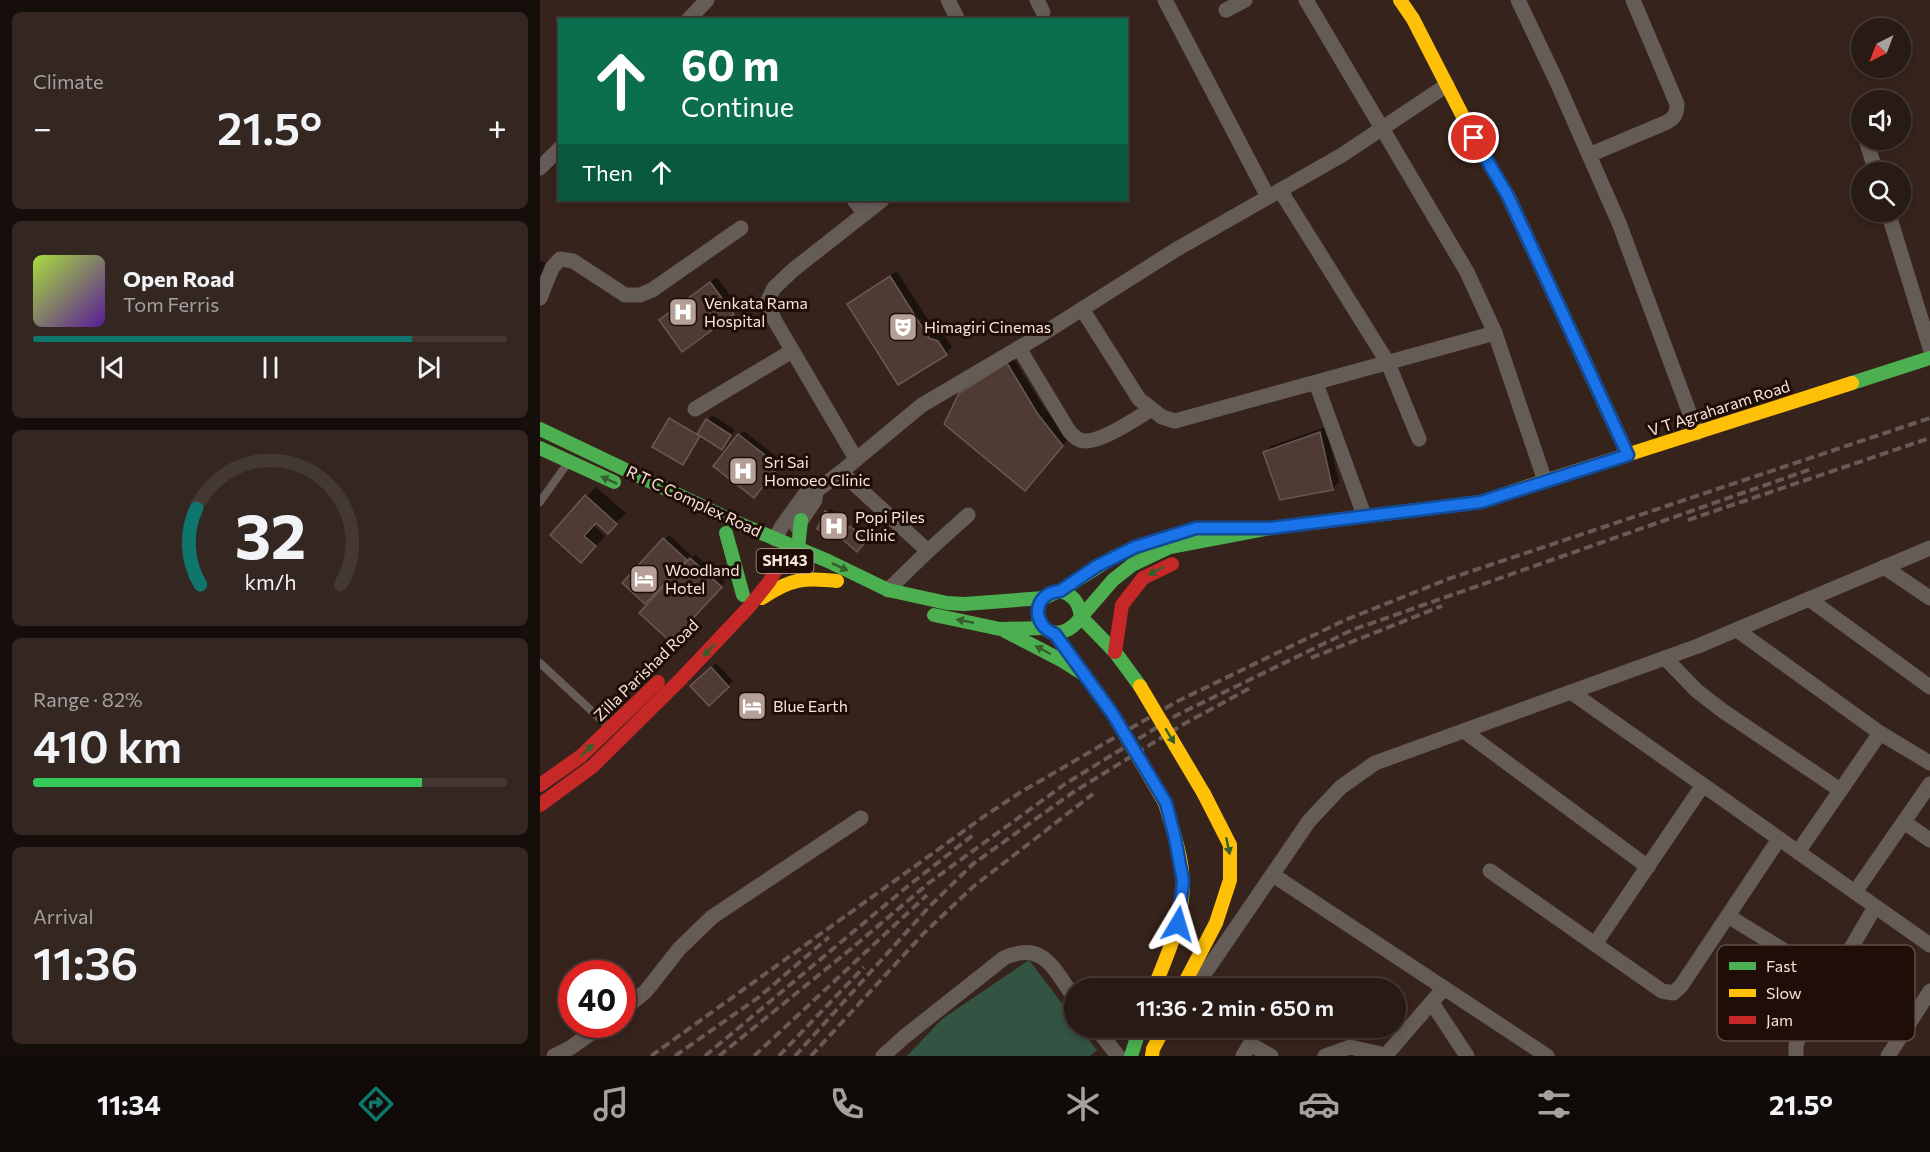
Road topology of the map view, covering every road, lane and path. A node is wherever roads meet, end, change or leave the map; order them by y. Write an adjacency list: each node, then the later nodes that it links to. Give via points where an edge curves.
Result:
1 (707, 0): 10 (street)
2 (948, 0): 11 (street)
3 (1165, 0): 17 (street)
4 (1245, 0): 9 (street)
5 (1306, 0): 13 (street)
6 (1518, 0): 15 (street)
7 (1634, 0): 15 (street, via 1677,110 1671,120)
8 (1403, 1): 12 (main road)
9 (1226, 9)
10 (690, 18)
11 (957, 18)
12 (1447, 85): 13 (street); 18 (main road)
13 (1382, 128): 17 (street); 27 (street, via 1467,272)
14 (558, 150): 16 (street)
15 (1589, 155): 37 (street, via 1619,223)
16 (540, 168)
17 (1274, 194): 26 (street); 32 (street)
18 (1508, 196): 40 (street)
19 (855, 201): 21 (street)
20 (881, 201): 21 (street)
21 (864, 213): 30 (street, via 768,296 769,310)
22 (1891, 222): 29 (street)
23 (741, 228): 24 (street, via 640,295 626,295 573,261 560,259)
24 (546, 264): 25 (street)
25 (540, 298)
26 (1082, 309): 28 (street); 35 (street)
27 (1495, 333): 32 (street); 44 (street)
28 (1019, 348): 35 (street, via 1069,431 1079,440 1098,439); 41 (street, via 922,405)
29 (1930, 348)
30 (792, 351): 34 (street); 41 (street)
31 (1930, 358): 37 (main road, V T Agraharam Road)
32 (1388, 363): 33 (street); 38 (street)
33 (1316, 383): 35 (street, via 1185,420 1169,420); 49 (street)
34 (695, 409)
35 (1150, 410)
36 (540, 429): 55 (main road, R T C Complex Road / SH143)
37 (1697, 433): 40 (main road, V T Agraharam Road)
38 (1419, 439)
39 (540, 448): 42 (main road, R T C Complex Road)
40 (1628, 455): 44 (main road, V T Agraharam Road)
41 (856, 459): 43 (street)
42 (569, 462): 45 (main road, R T C Complex Road, one-way to 42); 47 (lane)
43 (841, 472): 46 (street); 53 (street)
44 (1545, 481): 49 (main road, V T Agraharam Road, via 1481,502)
45 (621, 486)
46 (816, 490): 55 (street, via 815,500); 55 (street, via 806,493 782,526)
47 (540, 502)
48 (968, 515): 53 (street)
49 (1364, 515): 50 (main road, V T Agraharam Road)
50 (1270, 528): 54 (main road); 59 (main road, via 1196,528 1135,547); 65 (main road, via 1170,547 1132,565 1113,580)
51 (744, 542): 64 (main road, R T C Complex Road / SH143, via 721,531)
52 (1930, 548): 57 (street)
53 (927, 551): 58 (street)
54 (1203, 555)
55 (784, 556): 58 (main road, SH143, one-way to 58); 64 (main road, via 769,582); 64 (main road, R T C Complex Road / SH143, via 842,584 808,577)
56 (1185, 560): 69 (main road, one-way to 69, via 1143,578 1122,604)
57 (1884, 567): 62 (street); 63 (street)
58 (888, 590): 61 (main road, SH143, via 956,604)
59 (1060, 591): 61 (main road, SH143); 65 (main road, via 1077,601)
60 (867, 596): 66 (main road, one-way to 60)
61 (1043, 598): 68 (main road, via 1038,610 1040,622)
62 (1930, 598)
63 (1809, 599): 67 (street); 74 (street)
64 (746, 601): 72 (main road, Zilla Parishad Road)
65 (1078, 622): 68 (main road, via 1062,634); 69 (main road)
66 (1000, 629): 68 (main road); 73 (main road, one-way to 66)
67 (1737, 630): 70 (street); 78 (street)
68 (1049, 631): 73 (main road)
69 (1115, 652): 102 (main road, one-way to 102, bridge, via 1140,686 1230,845 1230,880 1216,923)
70 (1665, 658): 75 (street); 84 (street, via 1723,711)
71 (540, 663): 76 (lane)
72 (676, 674): 76 (main road, Zilla Parishad Road); 79 (main road, Zilla Parishad Road)
73 (1084, 675): 101 (main road, bridge, via 1112,713 1166,803 1175,838 1183,881 1178,924)
74 (1930, 687)
75 (1571, 692): 77 (street); 83 (street)
76 (610, 728): 79 (lane); 82 (main road, Zilla Parishad Road, one-way to 76, via 581,756)
77 (1464, 731): 91 (street); 93 (street, via 1375,763 1341,788 1309,821)
78 (1880, 733): 80 (street); 84 (street)
79 (622, 739): 85 (main road, Zilla Parishad Road)
80 (1930, 763)
81 (1930, 784): 87 (street)
82 (540, 785)
83 (1703, 785): 88 (street); 91 (street)
84 (1840, 790): 90 (street)
85 (540, 805)
86 (861, 818): 107 (street, via 712,917)
87 (1904, 822): 89 (street); 94 (street)
88 (1779, 839): 90 (street); 96 (street)
89 (1930, 840)
90 (1798, 852): 94 (street)
91 (1648, 867): 97 (street)
92 (1490, 871): 97 (street)
93 (1273, 875): 103 (street); 105 (street)
94 (1855, 892): 95 (street)
95 (1875, 907): 99 (street); 100 (street)
96 (1728, 916): 97 (street, via 1673,993 1662,991); 98 (street)
97 (1595, 944)
98 (1775, 945)
99 (1853, 945)
100 (1930, 945)
101 (1158, 978)
102 (1188, 978)
103 (1198, 978)
104 (1064, 984): 118 (street, via 1041,956 1034,952 1016,953 1004,958)
105 (1444, 988): 108 (street); 126 (street)
106 (1930, 991): 109 (street)
107 (636, 999)
108 (1432, 1003): 124 (street); 125 (street)
109 (1915, 1014)
110 (584, 1038): 117 (street)
111 (1101, 1038): 116 (street)
112 (1137, 1038): 119 (main road)
113 (1159, 1038): 120 (main road)
114 (1798, 1041): 127 (street)
115 (1898, 1041): 128 (street)
116 (1110, 1054)
117 (554, 1056)
118 (883, 1056)
119 (1131, 1056)
120 (1152, 1056)
121 (1243, 1056): 122 (street, via 1250,1044)
122 (1271, 1056)
123 (1325, 1056): 124 (street, via 1350,1047)
124 (1386, 1056)
125 (1467, 1056)
126 (1546, 1056)
127 (1796, 1056)
128 (1888, 1056)

